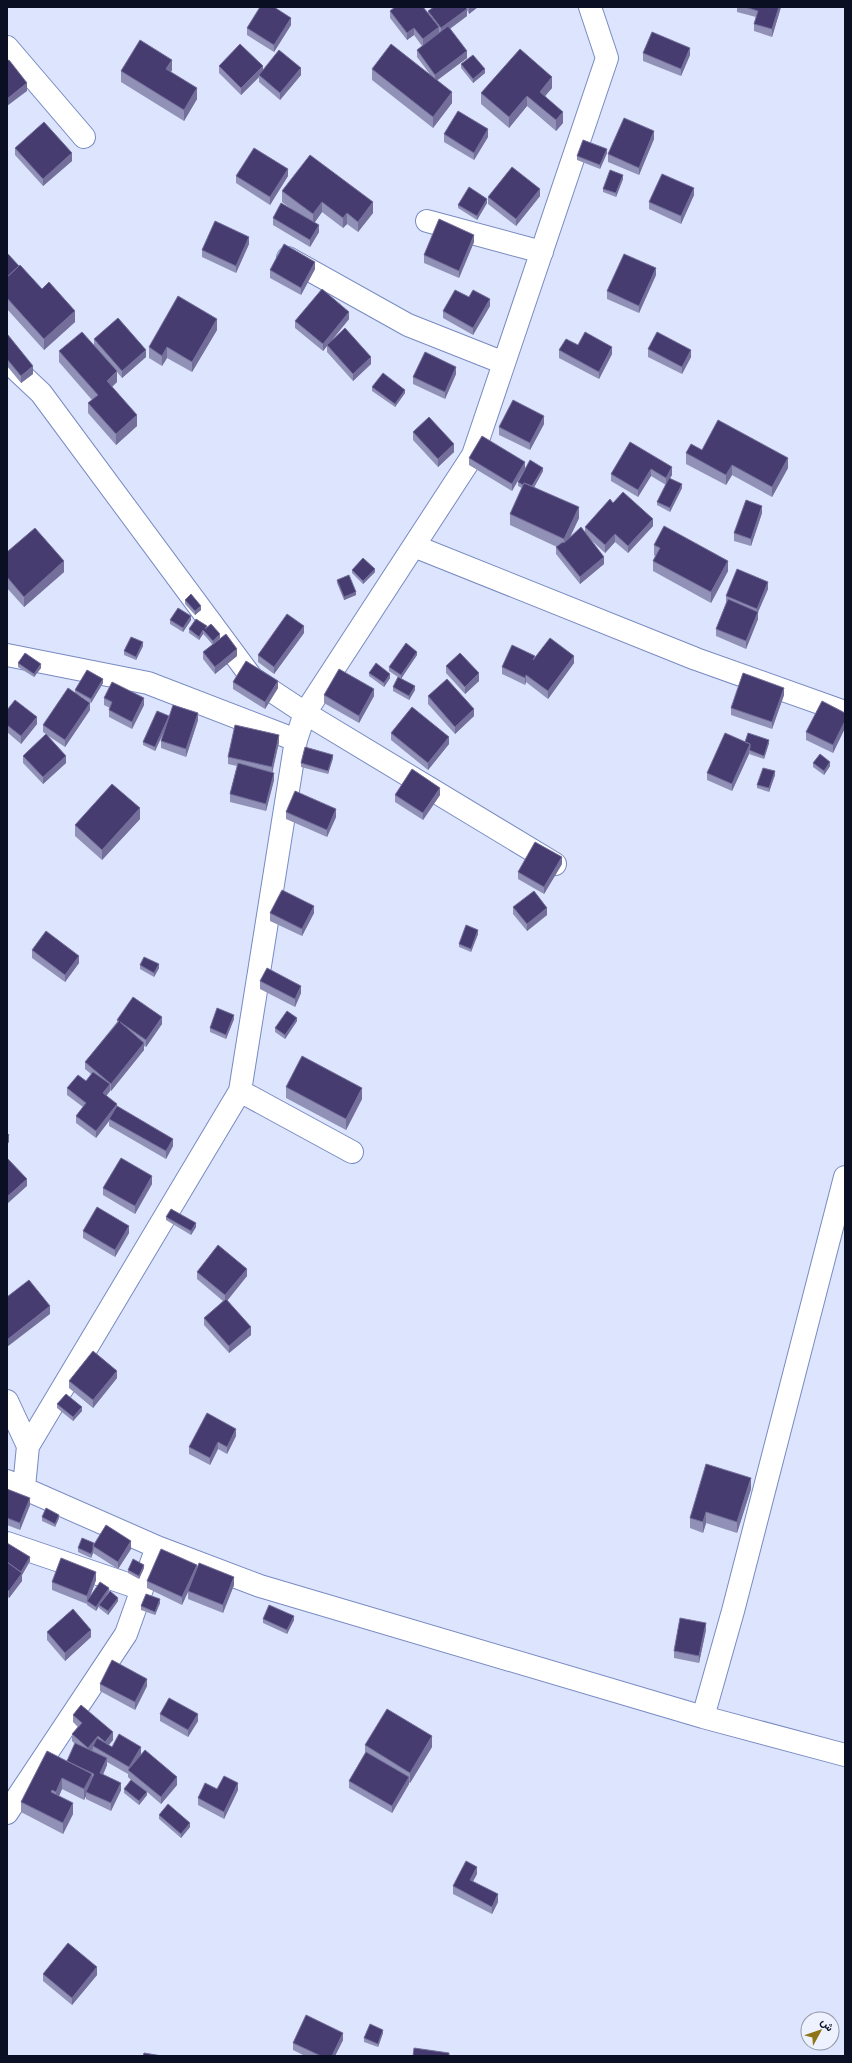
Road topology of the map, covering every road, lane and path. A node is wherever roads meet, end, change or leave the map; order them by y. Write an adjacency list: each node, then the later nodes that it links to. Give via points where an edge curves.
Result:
1 (590, 7): 5 (street, via 606,58)
2 (7, 47): 3 (street)
3 (84, 137)
4 (427, 221): 5 (street)
5 (542, 252): 8 (street)
6 (284, 256): 8 (street, via 408,325)
7 (7, 361): 12 (street, via 41,393 252,678)
8 (504, 363): 9 (street, via 473,455)
9 (414, 546): 11 (street, via 696,659); 12 (street)
10 (7, 655): 13 (street, via 148,683)
11 (845, 712)
12 (305, 713): 13 (street); 14 (street)
13 (296, 740): 15 (street)
14 (558, 866)
15 (240, 1091): 16 (street); 19 (street)
16 (352, 1152)
17 (845, 1176): 24 (street, via 733,1612)
18 (7, 1401): 19 (street)
19 (28, 1446): 20 (street)
20 (16, 1484): 22 (street)
21 (7, 1543): 23 (street)
22 (157, 1547): 23 (street); 24 (street, via 260,1586)
23 (142, 1589): 26 (street, via 126,1634)
24 (703, 1716): 25 (street)
25 (845, 1755)
26 (7, 1813)

